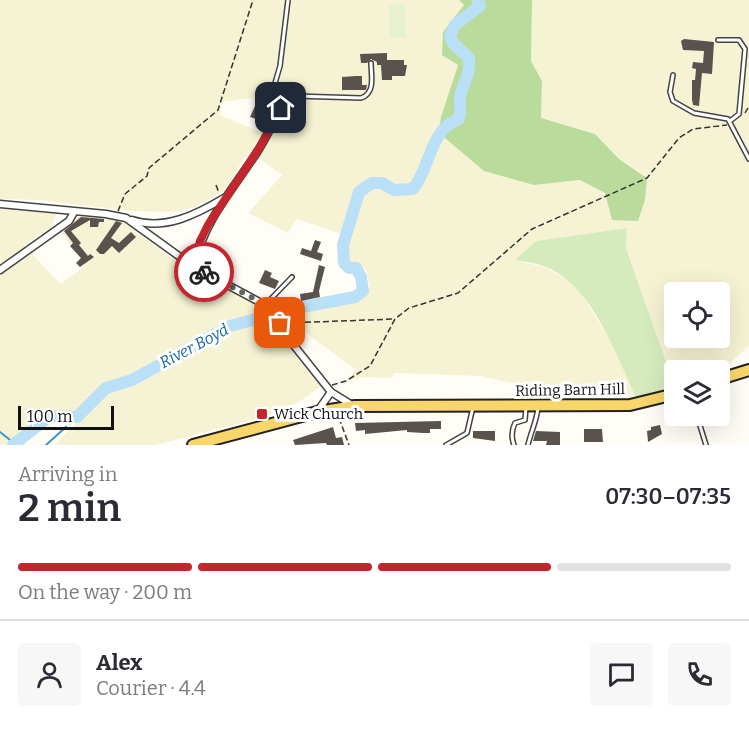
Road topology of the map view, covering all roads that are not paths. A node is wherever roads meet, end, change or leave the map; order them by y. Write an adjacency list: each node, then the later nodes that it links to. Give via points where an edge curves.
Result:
1 (288, 0): 5 (lane, via 273,90)
2 (718, 40): 6 (lane, via 739,40 745,50 739,114)
3 (371, 63): 5 (lane, via 371,90 367,96 295,96)
4 (673, 75): 6 (lane, via 673,102 694,113)
5 (281, 108): 8 (street, via 260,147)
6 (731, 123): 7 (lane)
7 (749, 159)
8 (224, 197): 11 (street, via 182,219 153,223); 12 (street, via 200,241)
9 (0, 204): 10 (street)
10 (74, 212): 11 (street); 13 (street, via 69,221)
11 (126, 218): 12 (street)
12 (194, 267): 15 (street)
13 (0, 270)
14 (292, 277): 15 (lane)
15 (266, 305): 18 (street)
16 (749, 370): 17 (main road)
17 (730, 376)
18 (329, 389): 22 (street); 24 (street)
19 (664, 397): 21 (main road, Riding Barn Hill, via 630,405)
20 (526, 405): 21 (main road, Riding Barn Hill); 23 (main road, Riding Barn Hill); 28 (lane, via 525,420 513,427)
21 (538, 405): 29 (lane)
22 (355, 406): 23 (main road, Riding Barn Hill); 24 (main road, Riding Barn Hill)
23 (468, 406): 27 (lane, via 467,433)
24 (317, 412): 26 (main road, Riding Barn Hill)
25 (700, 426): 30 (lane)
26 (194, 445)
27 (446, 445)
28 (514, 445)
29 (528, 445)
30 (706, 445)

